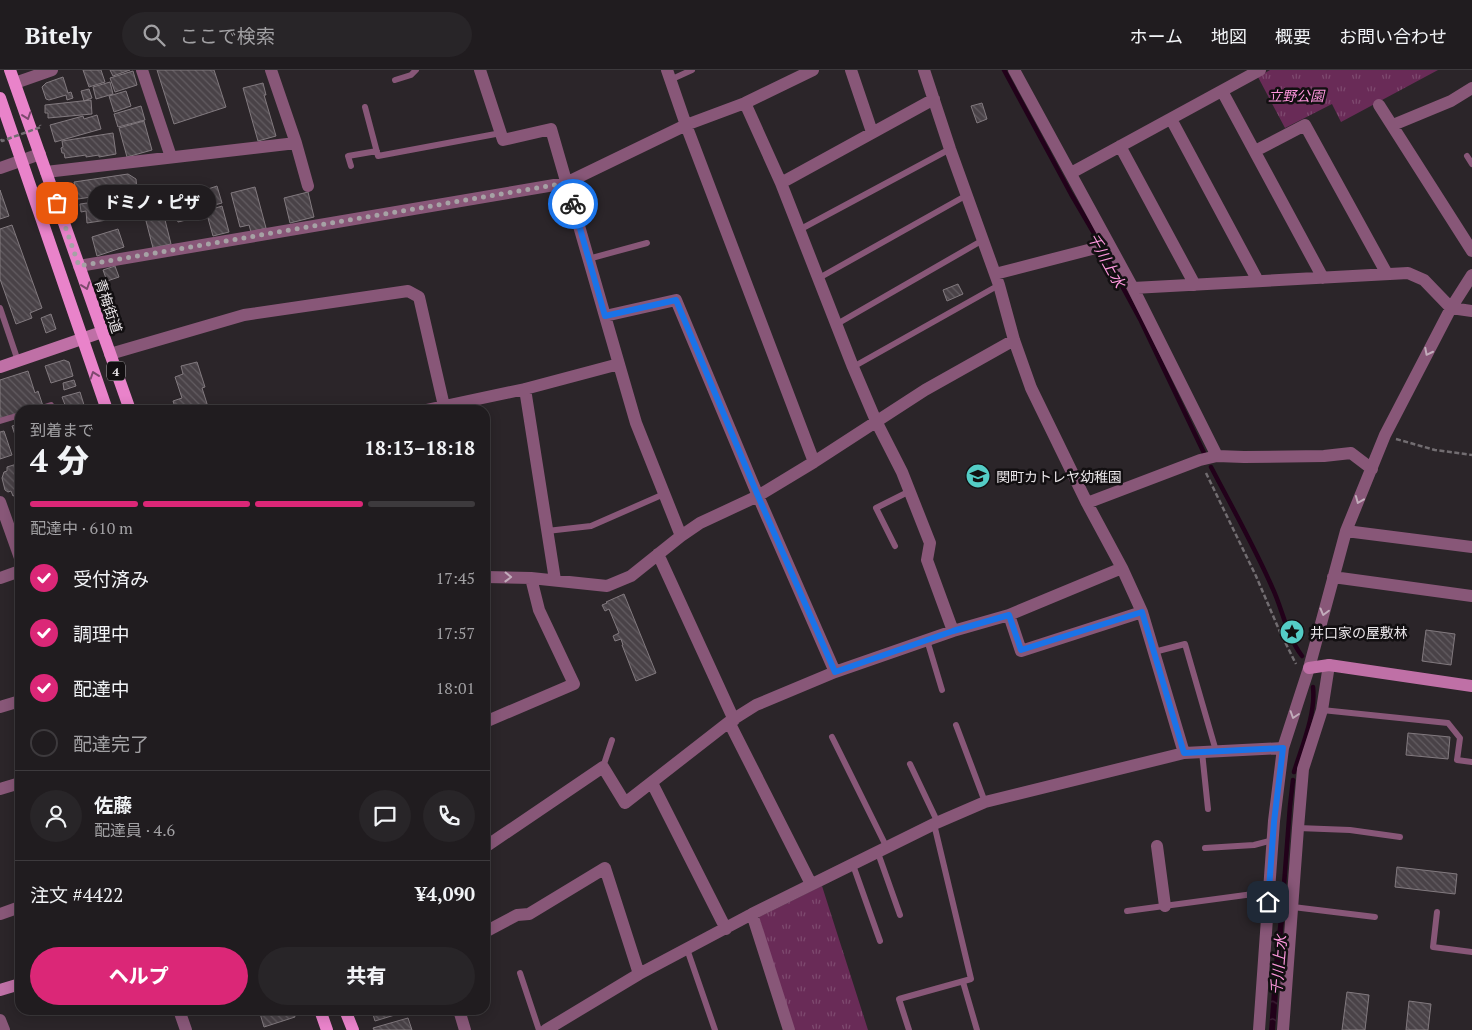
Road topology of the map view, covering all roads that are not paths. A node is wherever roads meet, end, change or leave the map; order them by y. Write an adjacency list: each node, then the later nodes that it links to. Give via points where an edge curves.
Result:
1 (10, 70): 15 (main road, 青梅街道 / 4)
2 (52, 70): 15 (street)
3 (142, 70): 35 (street)
4 (271, 70): 28 (street)
5 (416, 70): 14 (lane)
6 (480, 70): 27 (street)
7 (692, 70): 13 (lane)
8 (813, 70): 20 (street)
9 (851, 70): 26 (street)
10 (924, 70): 19 (street)
11 (1014, 70): 41 (street)
12 (1260, 70): 17 (street)
13 (669, 75): 24 (street)
14 (395, 80)
15 (15, 84): 33 (main road, 青梅街道 / 4, one-way to 33)
16 (1472, 88): 25 (street, via 1451,101)
17 (1222, 91): 23 (street); 32 (street)
18 (0, 98): 36 (main road, 4)
19 (934, 99): 26 (street); 30 (street)
20 (745, 103): 24 (street); 43 (street)
21 (1379, 105): 25 (street)
22 (365, 107): 31 (lane)
23 (1171, 119): 29 (street); 58 (street)
24 (686, 125): 42 (street); 83 (street)
25 (1393, 125): 50 (street)
26 (872, 132): 43 (street)
27 (501, 133): 31 (lane, via 378,156); 42 (street, via 503,140 551,130)
28 (296, 143): 35 (street); 44 (street)
29 (1120, 146): 41 (street); 59 (street)
30 (950, 149): 45 (street); 46 (lane)
31 (376, 151): 38 (lane, via 348,156)
32 (1255, 151): 53 (street, via 1305,125); 56 (street)
33 (40, 154): 36 (street); 40 (main road, 青梅街道 / 4)
34 (1467, 156): 37 (lane)
35 (171, 157): 40 (street)
36 (22, 160): 39 (street); 67 (main road, 4)
37 (1472, 164)
38 (351, 166)
39 (0, 168)
40 (46, 172): 52 (main road, 青梅街道 / 4)
41 (1071, 172): 60 (street)
42 (566, 183): 51 (street); 52 (street)
43 (781, 183): 46 (street)
44 (308, 186)
45 (967, 195): 47 (street); 55 (lane)
46 (800, 230): 55 (street)
47 (983, 240): 57 (street); 65 (lane)
48 (648, 243): 51 (lane)
49 (1092, 249): 57 (street)
50 (1472, 251)
51 (588, 259): 64 (street)
52 (79, 266): 66 (main road, 青梅街道 / 4, one-way to 66)
53 (1387, 274): 56 (street); 62 (street, via 1408,274 1424,280)
54 (1472, 275): 62 (street)
55 (819, 278): 65 (street)
56 (1324, 278): 58 (street)
57 (997, 280): 68 (street); 73 (lane)
58 (1258, 281): 59 (street)
59 (1194, 285): 60 (street)
60 (1133, 288): 82 (street)
61 (0, 308): 70 (lane)
62 (1451, 308): 63 (street); 84 (street, one-way to 84)
63 (1472, 311)
64 (605, 316): 71 (street); 87 (street, via 676,300)
65 (837, 324): 73 (street)
66 (102, 332): 67 (street); 69 (main road, 青梅街道 / 4)
67 (82, 339): 70 (street); 75 (main road, 4, one-way to 67)
68 (1014, 340): 81 (street); 89 (street, via 1031,388)
69 (110, 354): 76 (main road, 青梅街道 / 4); 77 (street, via 244,315 408,291 419,297)
70 (18, 361): 72 (street)
71 (618, 364): 74 (street); 86 (street, via 636,423)
72 (0, 367)
73 (853, 367): 81 (street)
74 (524, 390): 78 (street); 90 (street)
75 (105, 405)
76 (128, 405)
77 (444, 405)
78 (449, 405)
79 (15, 416): 80 (lane)
80 (0, 421)
81 (876, 421): 83 (street); 85 (street)
82 (1217, 456): 84 (street, via 1352,453); 89 (street)
83 (814, 462): 87 (street)
84 (1372, 468): 91 (street, one-way to 91)
85 (910, 491): 94 (lane, via 876,508); 107 (street, via 930,543 927,560)
86 (664, 494): 90 (lane, via 591,526); 92 (street)
87 (758, 496): 92 (street, via 700,523); 112 (street)
88 (0, 502): 93 (street)
89 (1086, 502): 97 (street)
90 (547, 530): 103 (street)
91 (1346, 531): 95 (street); 100 (street)
92 (681, 536): 96 (street)
93 (15, 544)
94 (895, 546)
95 (1472, 547)
96 (658, 554): 103 (street, via 630,576 607,586); 119 (street)
97 (1122, 568): 105 (street); 106 (street)
98 (15, 573): 101 (street)
99 (490, 577): 102 (street, one-way to 102)
100 (1333, 577): 104 (street); 111 (street, one-way to 111)
101 (0, 578)
102 (531, 578): 103 (street); 118 (street, via 539,610 574,684)
103 (555, 580)
104 (1472, 596)
105 (1142, 612): 106 (street, via 1021,650); 109 (street)
106 (1009, 615): 107 (street)
107 (953, 631): 108 (street)
108 (926, 640): 112 (street); 114 (lane)
109 (1154, 652): 124 (lane, via 1185,644); 126 (street)
110 (1329, 665): 111 (street); 113 (street); 117 (street)
111 (1309, 668): 123 (street, one-way to 123)
112 (835, 672): 119 (street, via 756,705)
113 (1472, 686)
114 (942, 690)
115 (15, 702): 116 (street)
116 (0, 707)
117 (1322, 710): 127 (lane, via 1448,723 1460,738 1456,760); 131 (street)
118 (490, 720)
119 (732, 721): 132 (street); 146 (street)
120 (956, 725): 135 (lane)
121 (832, 737): 144 (lane)
122 (612, 740): 129 (lane)
123 (1283, 748): 124 (street); 130 (street)
124 (1216, 751): 125 (street)
125 (1202, 752): 126 (street); 136 (lane)
126 (1184, 753): 135 (street)
127 (1472, 762)
128 (910, 764): 137 (lane)
129 (603, 767): 132 (street, via 625,803); 141 (street)
130 (1280, 772): 131 (street); 140 (street)
131 (1303, 775): 138 (street)
132 (652, 783): 158 (street)
133 (15, 784): 134 (street)
134 (0, 789)
135 (985, 802): 137 (street)
136 (1208, 809)
137 (936, 824): 144 (street); 164 (lane, via 971,979)
138 (1298, 828): 139 (lane, via 1350,830); 151 (street)
139 (1400, 837)
140 (1273, 840): 143 (lane, via 1254,845); 147 (street)
141 (490, 844)
142 (1158, 846): 148 (street)
143 (1205, 848)
144 (883, 851): 145 (street); 155 (lane)
145 (853, 865): 146 (street); 159 (lane)
146 (811, 884): 154 (street)
147 (1268, 892): 148 (lane); 183 (street, via 1270,913)
148 (1165, 906): 150 (lane)
149 (15, 909): 153 (street)
150 (1127, 911)
151 (1291, 912): 156 (lane); 184 (street)
152 (1437, 912): 161 (lane, via 1433,947)
153 (0, 914)
154 (752, 914): 158 (street); 180 (street)
155 (900, 915)
156 (1375, 917)
157 (490, 929): 163 (street, via 517,915 529,914 606,868)
158 (726, 929): 160 (street)
159 (880, 941)
160 (687, 949): 163 (street); 179 (lane)
161 (1472, 952)
162 (520, 973): 177 (lane)
163 (639, 974): 178 (street)
164 (963, 982): 181 (lane, via 899,1000); 182 (lane)
165 (15, 986): 166 (street)
166 (0, 990)
167 (181, 1015): 173 (street)
168 (322, 1015): 174 (main road)
169 (348, 1015): 175 (main road)
170 (460, 1015): 176 (street)
171 (0, 1020): 172 (street)
172 (4, 1030)
173 (186, 1030)
174 (327, 1030)
175 (353, 1030)
176 (465, 1030)
177 (539, 1030)
178 (546, 1030)
179 (715, 1030)
180 (789, 1030)
181 (909, 1030)
182 (977, 1030)
183 (1259, 1030)
184 (1283, 1030)

